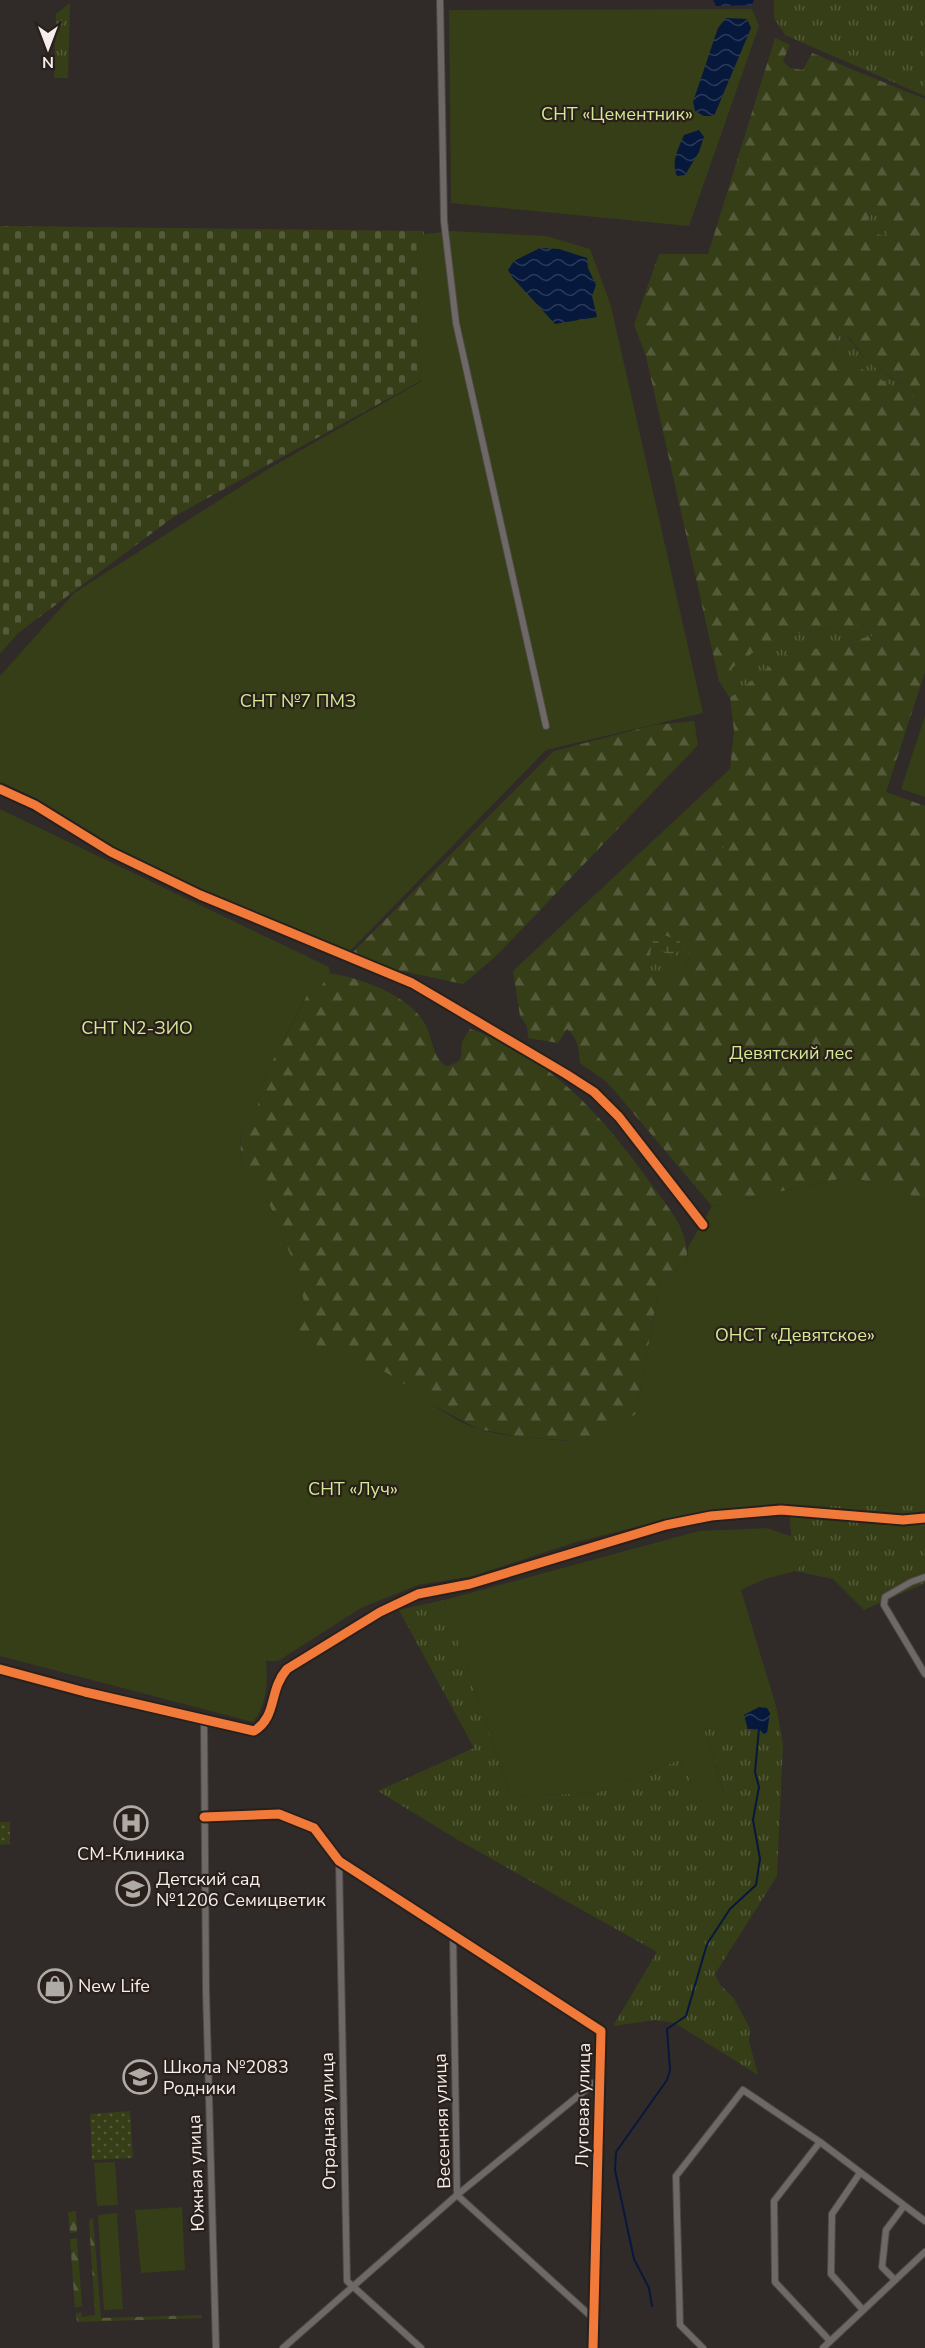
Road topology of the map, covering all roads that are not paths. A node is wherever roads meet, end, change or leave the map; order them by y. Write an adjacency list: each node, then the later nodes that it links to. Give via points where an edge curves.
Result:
1 (440, 0): 2 (street, via 444,213 456,323)
2 (546, 726)
3 (0, 789): 4 (street, via 111,852 200,895 412,983 566,1074 594,1092 619,1116)
4 (703, 1225)
5 (925, 1518): 9 (street, via 903,1520 781,1510 711,1516 666,1525 470,1584 418,1594 380,1612 287,1669 276,1682 267,1718 254,1731)
6 (925, 1577): 8 (street, via 885,1597 884,1605)
7 (0, 1669): 9 (street)
8 (925, 1674)
9 (204, 1721): 10 (street, Южная улица)
10 (204, 1817): 11 (street, via 279,1814 314,1828); 25 (street, Южная улица)
11 (339, 1861): 12 (street, Луговая улица); 21 (street, Отрадная улица, via 346,2270 347,2281)
12 (453, 1934): 13 (street, Луговая улица, via 601,2031); 16 (street, Весенняя улица)
13 (600, 2078): 16 (street); 23 (street, Луговая улица)
14 (820, 2142): 15 (street); 24 (street, via 774,2201 775,2282); 29 (street, via 743,2090 676,2176 681,2325)
15 (860, 2173): 17 (street); 22 (street, via 832,2214 831,2274)
16 (457, 2195): 21 (street); 23 (street, Весенняя улица)
17 (904, 2206): 18 (street); 20 (street, via 886,2230 882,2267)
18 (925, 2221)
19 (925, 2252): 20 (street)
20 (895, 2280): 22 (street)
21 (354, 2288): 26 (street); 27 (street)
22 (863, 2310): 24 (street)
23 (594, 2319): 28 (street, Луговая улица)
24 (830, 2341): 30 (street)
25 (216, 2348)
26 (283, 2348)
27 (422, 2348)
28 (593, 2348)
29 (703, 2348)
30 (823, 2348)

